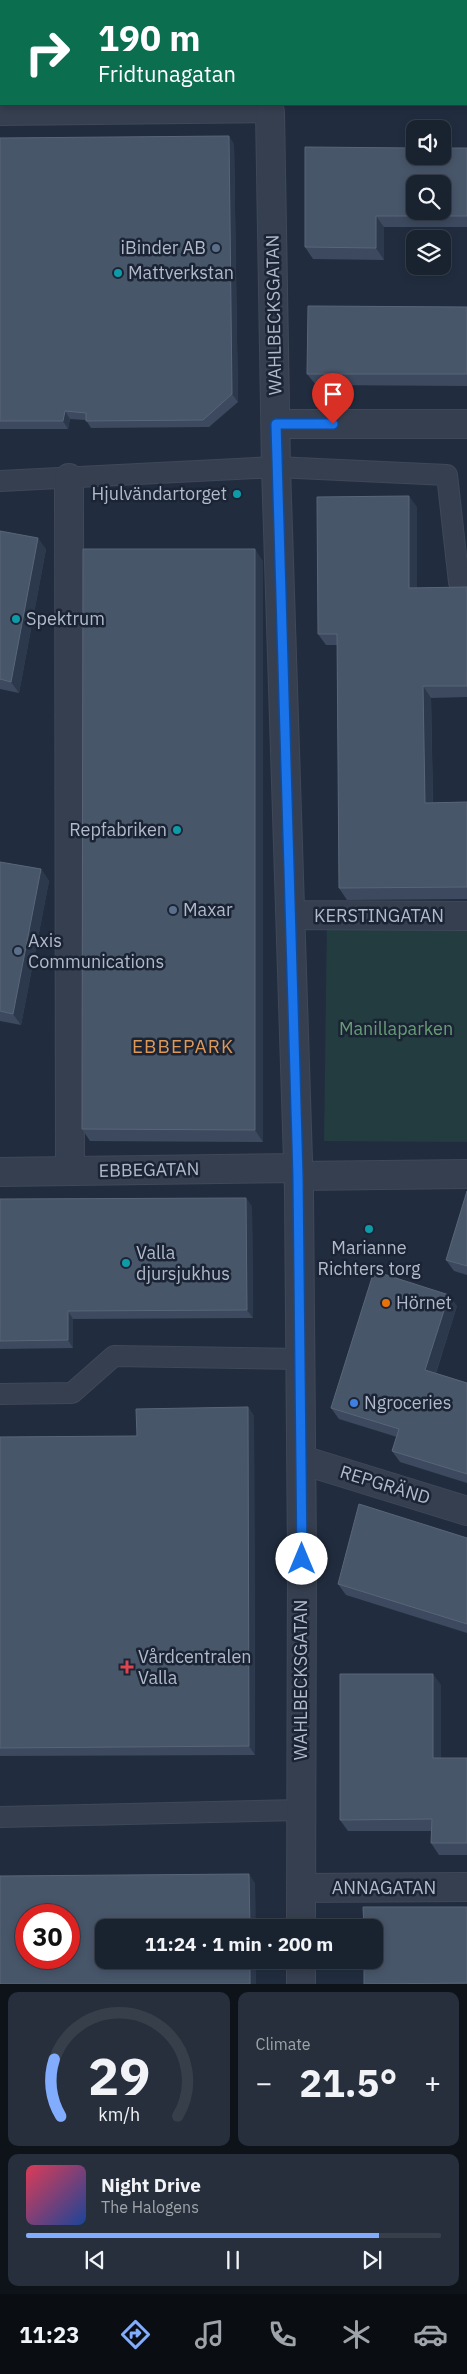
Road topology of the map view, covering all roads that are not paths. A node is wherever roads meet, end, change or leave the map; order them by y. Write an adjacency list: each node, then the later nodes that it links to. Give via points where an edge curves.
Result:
1 (270, 112): 2 (lane); 3 (street, WAHLBECKSGATAN)
2 (0, 115)
3 (276, 424): 4 (street); 5 (street, WAHLBECKSGATAN)
4 (467, 424)
5 (276, 467): 6 (lane); 8 (lane, via 447,475); 9 (street, WAHLBECKSGATAN)
6 (69, 478): 7 (lane); 11 (street)
7 (0, 481)
8 (459, 582)
9 (291, 915): 10 (street, KERSTINGATAN); 13 (street, WAHLBECKSGATAN)
10 (467, 916)
11 (70, 1170): 12 (street, EBBEGATAN); 13 (street, EBBEGATAN)
12 (0, 1172)
13 (298, 1172): 14 (street, EBBEGATAN); 15 (street, WAHLBECKSGATAN)
14 (467, 1174)
15 (301, 1358): 16 (lane, via 114,1356 72,1393); 17 (street, WAHLBECKSGATAN)
16 (0, 1394)
17 (302, 1460): 18 (street, REPGRÄND); 19 (street, WAHLBECKSGATAN)
18 (467, 1511)
19 (301, 1810): 20 (lane); 22 (street, WAHLBECKSGATAN)
20 (0, 1817)
21 (467, 1887): 22 (street, ANNAGATAN)
22 (301, 1888): 23 (street, WAHLBECKSGATAN)
23 (301, 1919)
24 (301, 1969): 25 (street)
25 (301, 1984)

